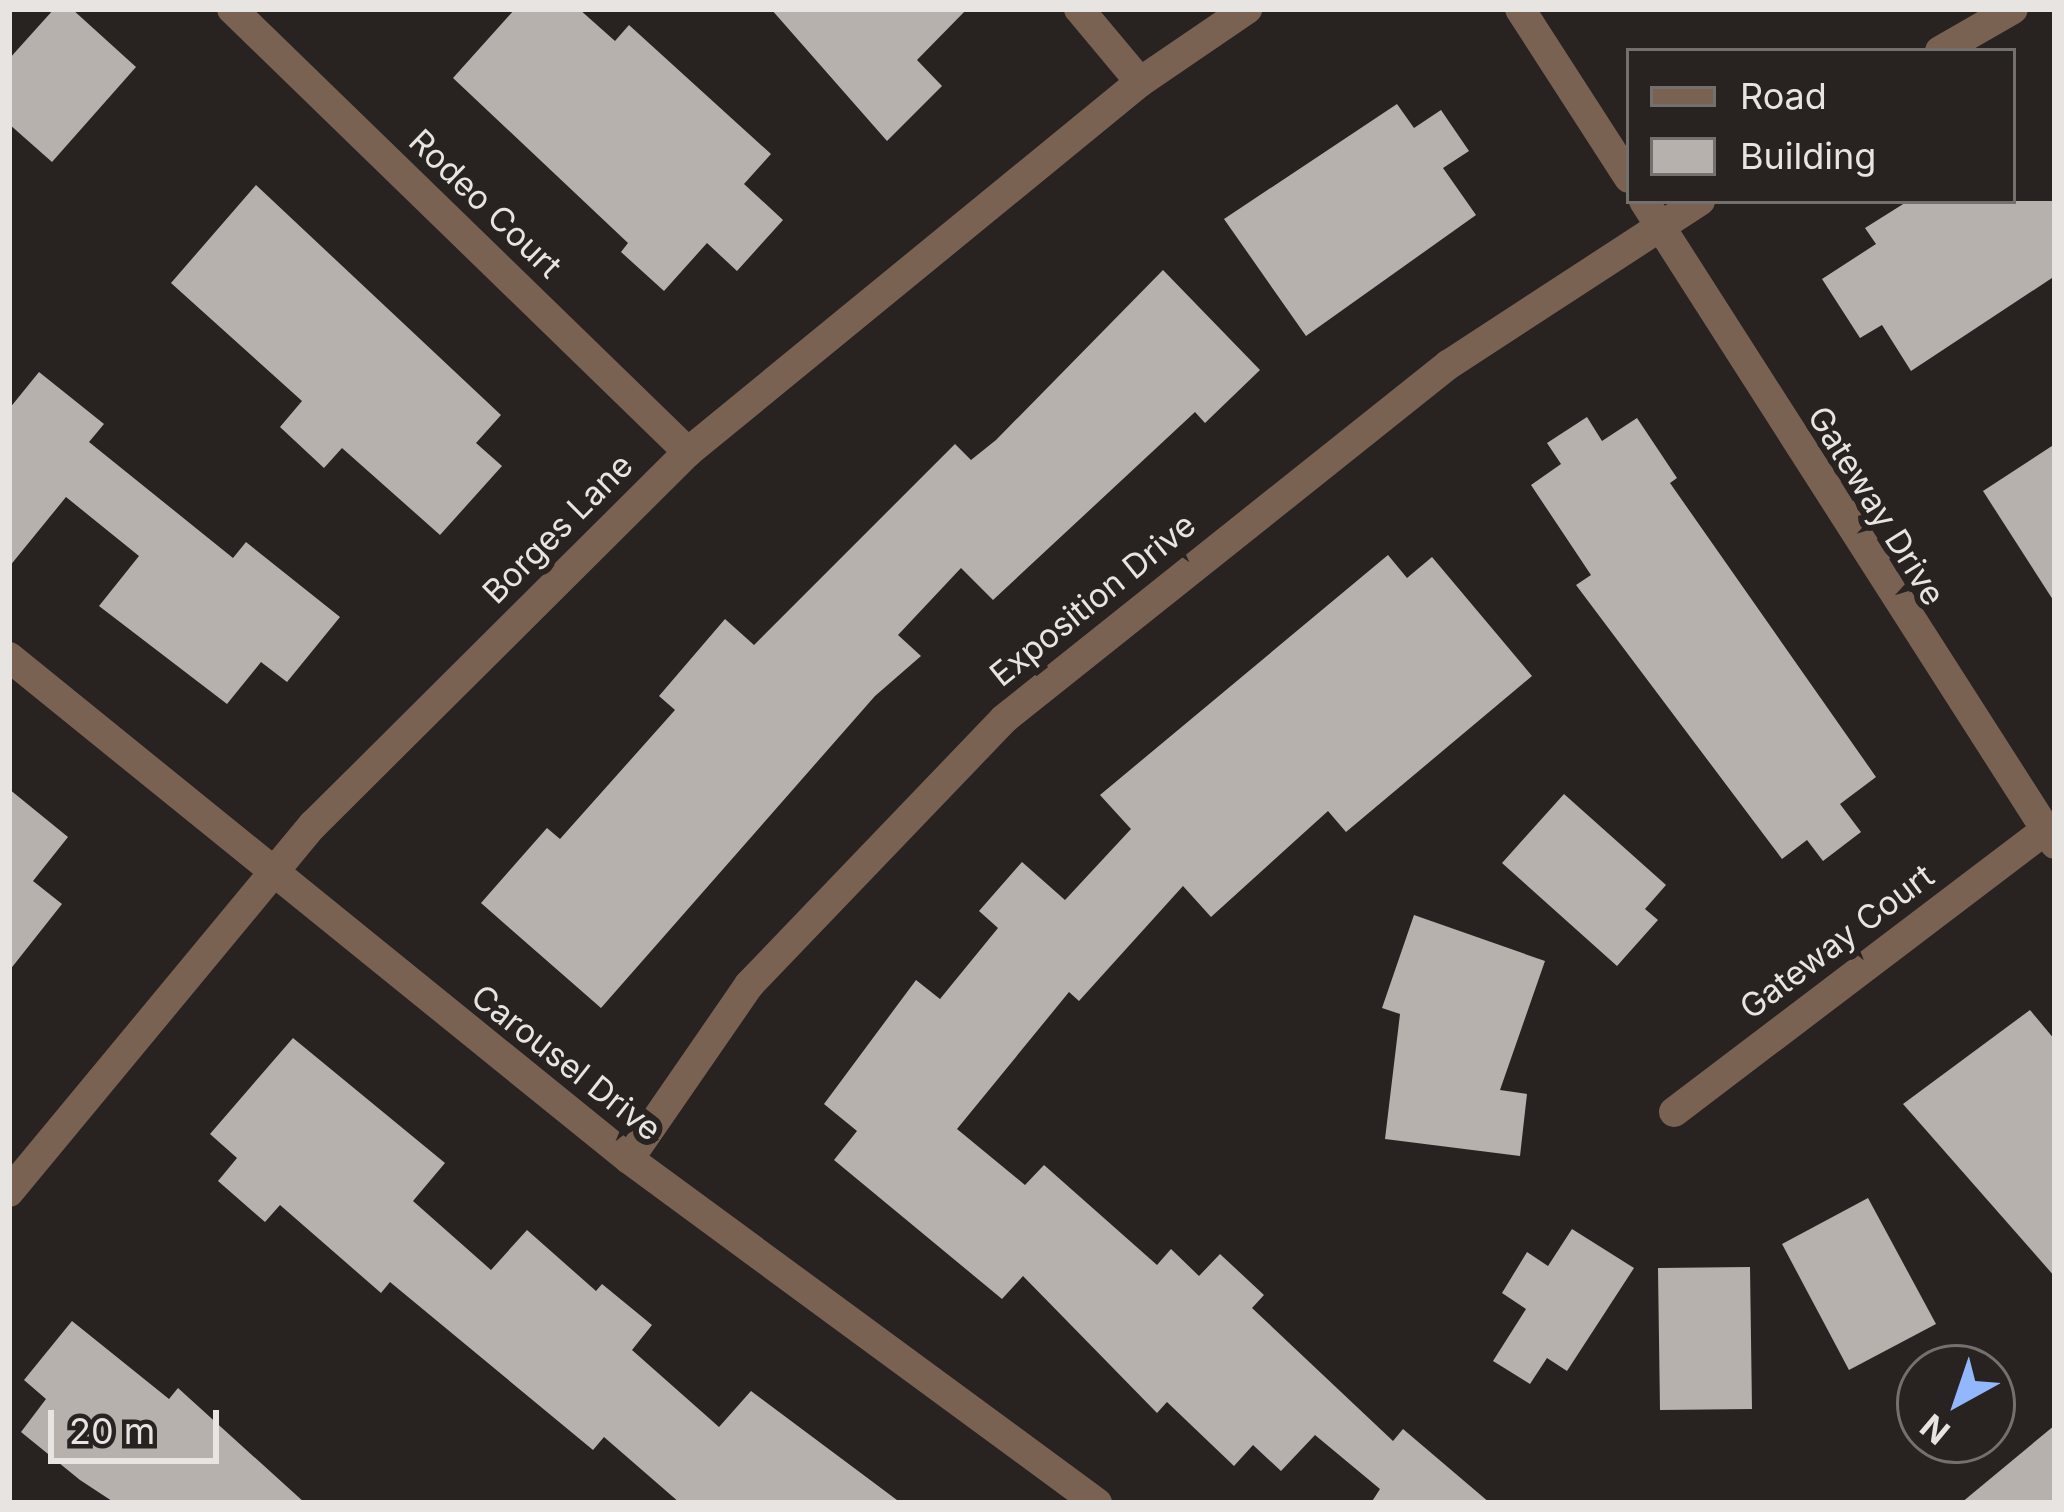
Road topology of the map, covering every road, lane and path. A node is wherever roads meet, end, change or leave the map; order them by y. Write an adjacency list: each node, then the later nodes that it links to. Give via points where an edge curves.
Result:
1 (232, 9): 11 (street, Rodeo Court)
2 (1079, 9): 7 (street)
3 (1247, 9): 7 (street, Borges Lane)
4 (1520, 9): 8 (street)
5 (2013, 9): 6 (street)
6 (1945, 48)
7 (1140, 82): 11 (street, Borges Lane)
8 (1626, 173)
9 (1689, 204): 10 (street, Exposition Drive)
10 (1652, 214): 13 (street, Gateway Drive); 16 (street, Exposition Drive, via 1448,365 1004,719 749,985)
11 (688, 452): 14 (street, Borges Lane)
12 (9, 657): 14 (street, Carousel Drive)
13 (2050, 837): 15 (street, Gateway Court)
14 (270, 875): 16 (street, Carousel Drive); 17 (street, Borges Lane)
15 (1674, 1112)
16 (629, 1159): 18 (street, Carousel Drive)
17 (9, 1192)
18 (1097, 1503)

